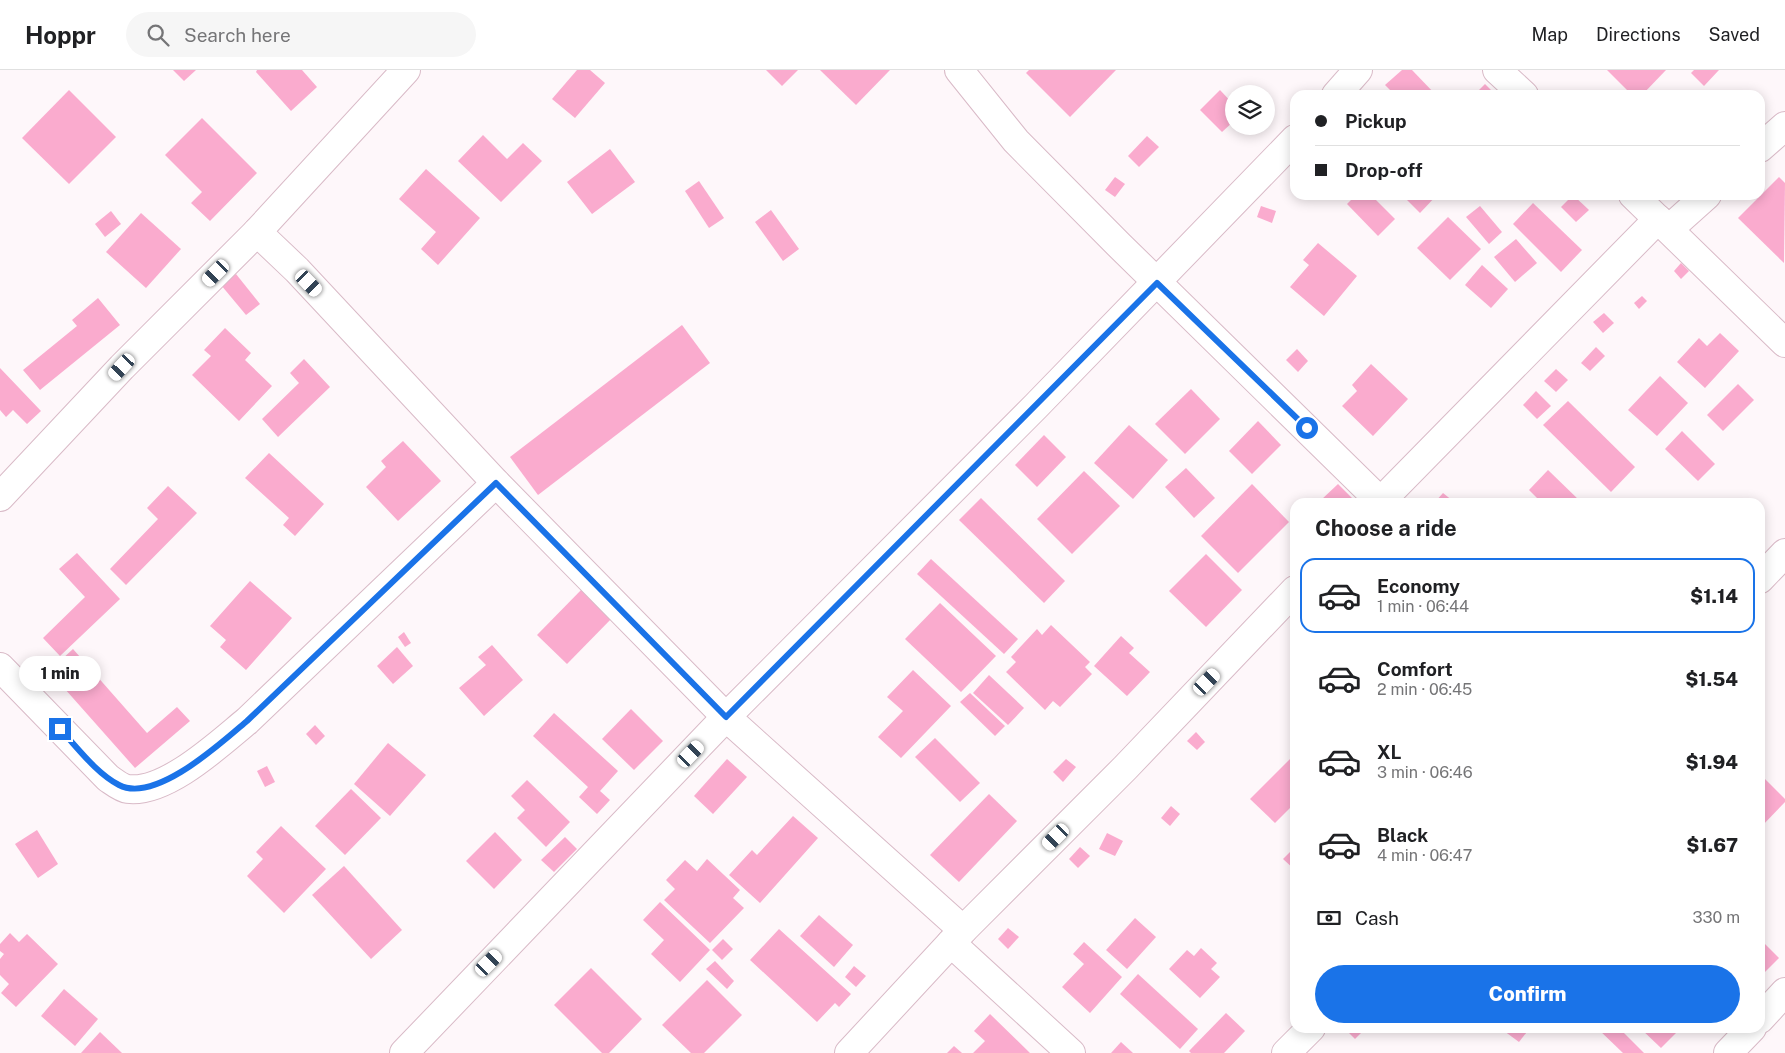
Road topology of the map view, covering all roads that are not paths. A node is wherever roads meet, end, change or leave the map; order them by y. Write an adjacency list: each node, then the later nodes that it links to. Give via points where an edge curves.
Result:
1 (406, 70): 13 (street)
2 (959, 70): 14 (street, via 1016,141)
3 (1358, 70): 5 (street)
4 (1497, 70): 6 (street)
5 (1340, 90)
6 (1519, 90)
7 (1785, 126): 9 (street)
8 (1290, 144): 14 (street)
9 (1765, 144)
10 (1638, 200): 12 (street)
11 (1700, 200): 12 (street)
12 (1664, 224): 15 (street); 19 (street)
13 (257, 232): 16 (street, via 297,270); 17 (street, via 122,367)
14 (1157, 283): 18 (street); 24 (street)
15 (1785, 343)
16 (496, 483): 23 (street, via 247,721 203,756 152,786 127,789 108,778); 24 (street)
17 (0, 497)
18 (1377, 498)
19 (1385, 498)
20 (1785, 553): 21 (street)
21 (1765, 574)
22 (1290, 595): 25 (street, via 1125,768)
23 (0, 667)
24 (726, 717): 25 (street); 30 (street)
25 (957, 936): 31 (street); 32 (street)
26 (1785, 992): 27 (street)
27 (1765, 1014)
28 (1306, 1033): 33 (street)
29 (1747, 1033): 34 (street)
30 (404, 1053)
31 (848, 1053)
32 (1071, 1053)
33 (1286, 1053)
34 (1728, 1053)

